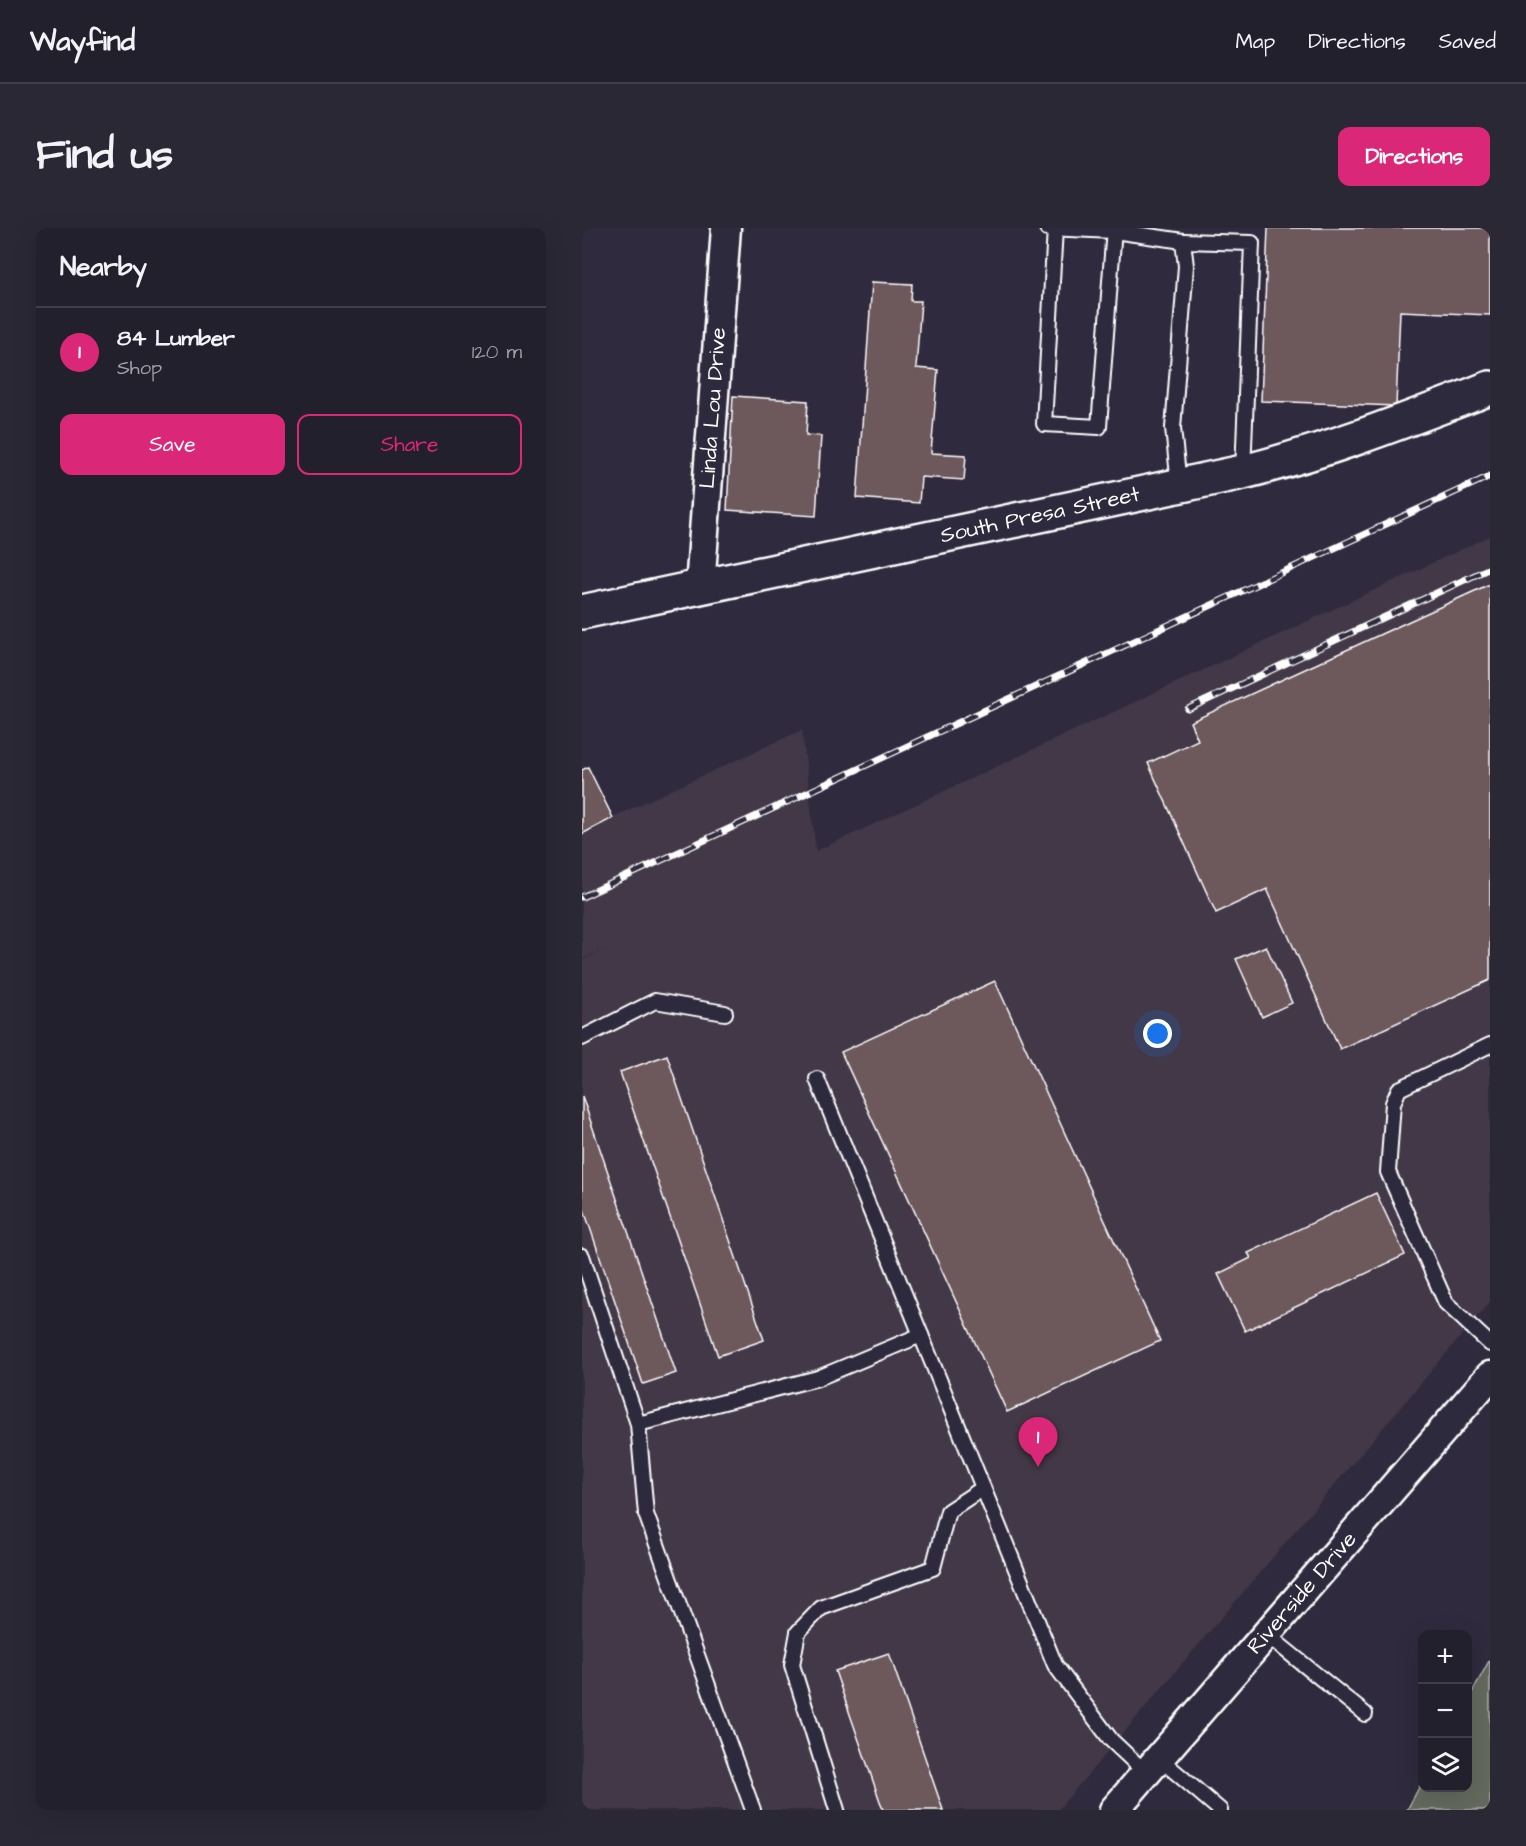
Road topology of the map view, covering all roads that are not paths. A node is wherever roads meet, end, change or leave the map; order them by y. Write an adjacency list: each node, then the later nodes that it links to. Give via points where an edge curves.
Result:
1 (726, 228): 9 (street, Linda Lou Drive)
2 (1047, 228): 3 (lane)
3 (1055, 228): 4 (lane); 4 (lane, via 1044,424 1099,427)
4 (1114, 230): 5 (lane)
5 (1183, 241): 7 (lane, via 1252,243); 8 (lane, via 1185,266 1173,428)
6 (1490, 388): 7 (main road, South Presa Street, via 1289,461)
7 (1243, 472): 8 (main road, South Presa Street)
8 (1179, 486): 9 (main road, South Presa Street)
9 (700, 588): 10 (main road, South Presa Street)
10 (582, 612)
11 (725, 1013): 12 (lane, via 655,1001)
12 (582, 1038)
13 (1490, 1045): 17 (lane, via 1399,1089 1393,1103 1388,1172 1446,1303)
14 (817, 1079): 16 (lane)
15 (582, 1256): 19 (lane)
16 (921, 1335): 19 (lane, via 818,1378); 20 (lane)
17 (1490, 1344)
18 (1490, 1376): 21 (street, Riverside Drive)
19 (638, 1424): 24 (lane, via 646,1514)
20 (983, 1488): 23 (lane, via 1055,1665 1111,1740); 25 (lane, via 948,1511 933,1568 821,1608 798,1632 792,1665)
21 (1266, 1634): 22 (lane); 23 (street, Riverside Drive)
22 (1365, 1714)
23 (1153, 1765): 26 (street, Riverside Drive); 27 (lane)
24 (753, 1810)
25 (837, 1810)
26 (1114, 1810)
27 (1220, 1810)

